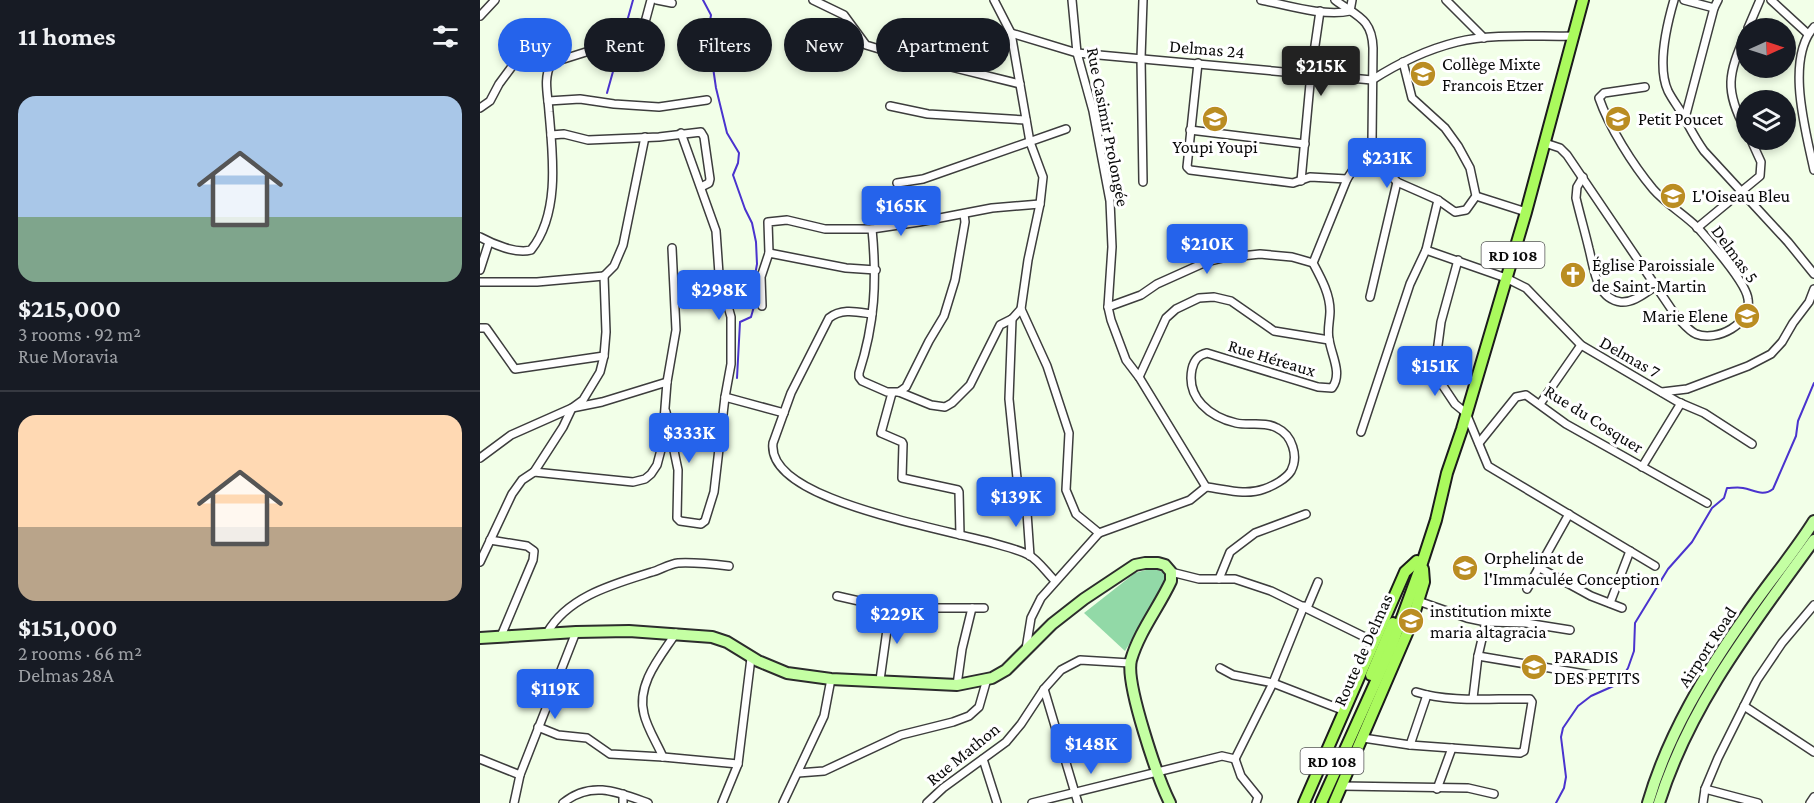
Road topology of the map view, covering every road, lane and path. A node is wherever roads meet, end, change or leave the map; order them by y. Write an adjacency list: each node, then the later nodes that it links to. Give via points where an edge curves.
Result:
1 (495, 0): 22 (street)
2 (651, 0): 30 (street, via 637,52 613,50)
3 (657, 0): 18 (street)
4 (813, 0): 39 (street, via 844,15 866,45)
5 (993, 0): 25 (street)
6 (1072, 0): 29 (street, Rue Casimir Prolongée)
7 (1143, 0): 32 (street)
8 (1262, 0): 20 (street)
9 (1335, 0): 21 (street)
10 (1352, 0): 21 (street)
11 (1446, 0): 28 (street)
12 (1583, 0): 27 (main road, Route de Delmas / RD 108)
13 (1674, 0): 46 (street, via 1664,45 1666,83)
14 (1684, 0): 19 (street)
15 (1718, 0): 19 (street)
16 (1760, 0): 23 (street)
17 (1771, 0): 26 (street)
18 (672, 3)
19 (1714, 8): 46 (street)
20 (1320, 11): 21 (street); 37 (street)
21 (1350, 11): 38 (street, via 1371,29)
22 (480, 16)
23 (1752, 18)
24 (1814, 27): 26 (street)
25 (1011, 33): 29 (street, Delmas 24); 39 (street)
26 (1808, 33): 58 (street, via 1800,84)
27 (1574, 36): 28 (street); 55 (main road, Route de Delmas / RD 108)
28 (1484, 38): 33 (street, via 1458,42)
29 (1077, 52): 32 (street, Delmas 24); 91 (street, Rue Casimir Prolongée, via 1110,201)
30 (572, 56)
31 (1736, 56): 45 (street, via 1731,89)
32 (1141, 58): 34 (street, Delmas 24); 62 (street)
33 (1403, 62): 38 (street); 67 (street, via 1412,98 1445,128 1458,146 1470,168)
34 (1198, 63): 37 (street, Delmas 24); 49 (street)
35 (508, 72): 44 (street, via 490,101)
36 (547, 72): 42 (street)
37 (1311, 73): 38 (street, Delmas 24); 56 (street)
38 (1372, 80): 53 (street)
39 (1020, 84): 47 (street)
40 (1645, 87): 72 (street, Delmas 5, via 1604,93 1599,98 1606,119 1652,188)
41 (707, 100): 42 (street, via 659,107 580,99)
42 (548, 101): 51 (street)
43 (890, 106): 47 (street, via 928,114)
44 (480, 108)
45 (1736, 109)
46 (1685, 118): 66 (street, via 1704,151)
47 (1026, 120): 54 (street)
48 (1066, 129): 54 (street)
49 (1190, 130): 56 (street); 61 (street, via 1190,170)
50 (681, 133): 52 (street); 65 (street); 65 (street, via 703,135 710,179)
51 (551, 135): 52 (street, via 588,140); 75 (street, via 551,192 547,215 534,246 524,252)
52 (645, 137): 84 (street, via 623,245 614,266)
53 (1372, 141): 60 (street); 63 (street, via 1381,165)
54 (1030, 142): 64 (street, via 924,179); 69 (street, via 1043,177)
55 (1545, 142): 59 (street, Delmas 5, via 1564,151); 70 (main road, Route de Delmas / RD 108)
56 (1305, 144): 61 (street)
57 (1755, 150): 66 (street, via 1762,173)
58 (1814, 170)
59 (1583, 177): 87 (street, Delmas 5); 87 (street, via 1576,198 1595,275 1604,292 1612,299 1626,301)
60 (1347, 179): 61 (street, via 1310,177); 80 (street)
61 (1301, 181)
62 (1143, 182)
63 (1397, 182): 68 (street); 89 (street)
64 (897, 183)
65 (701, 187): 103 (street, via 716,231 719,274 730,308 732,350)
66 (1741, 193): 72 (street); 83 (street)
67 (1476, 196): 68 (street, via 1466,210 1455,212); 70 (street)
68 (1438, 200): 77 (street)
69 (1040, 204): 71 (street); 92 (street)
70 (1526, 212): 85 (main road, Route de Delmas / RD 108)
71 (964, 214): 73 (street); 101 (street, via 955,280 944,316 906,387)
72 (1698, 228): 87 (street, Delmas 5, via 1744,287 1748,297 1741,321 1722,335 1694,333 1676,316)
73 (872, 229): 78 (street, via 825,230 787,220 768,222); 82 (street)
74 (480, 237): 75 (street)
75 (489, 242): 81 (street)
76 (672, 248): 100 (street, via 676,330)
77 (1426, 250): 79 (street, Delmas 7); 110 (street, via 1410,284)
78 (769, 253): 82 (street); 90 (street, via 762,277)
79 (1458, 260): 85 (street, Delmas 7); 109 (street, via 1441,322 1437,360 1447,394)
80 (1313, 263): 91 (street, via 1260,254 1223,258); 96 (street, Rue Héreaux, via 1324,282 1330,309)
81 (480, 270)
82 (876, 270): 93 (street)
83 (1814, 274)
84 (604, 276): 86 (street); 98 (street)
85 (1506, 278): 97 (street, Delmas 7, via 1526,288); 109 (main road, Route de Delmas / RD 108)
86 (480, 282)
87 (1656, 286)
88 (1814, 289): 102 (street, via 1809,302 1771,354 1687,389)
89 (1370, 297)
90 (762, 306)
91 (1108, 306): 99 (street, Rue Casimir Prolongée, via 1126,360)
92 (1021, 309): 94 (street); 123 (street, via 1047,366 1069,433 1066,490 1076,514)
93 (872, 314): 101 (street, via 859,377); 108 (street, via 845,312 829,318)
94 (1012, 319): 101 (street, via 1000,325 970,385 952,403 940,407); 116 (street, via 1009,399)
95 (480, 328): 98 (street, via 486,328 515,369)
96 (1329, 340): 99 (street, via 1274,331 1231,301 1199,298 1166,318); 117 (street, Rue Héreaux, via 1337,375 1332,388 1207,354 1197,358 1191,373 1199,403 1210,413 1237,423 1277,428 1290,440 1295,454 1291,471 1263,489 1245,493)
97 (1581, 345): 102 (street, Delmas 7); 105 (street)
98 (604, 356): 106 (street, via 591,388)
99 (1139, 377): 117 (street, Rue Casimir Prolongée)
100 (667, 382): 106 (street); 107 (street)
101 (896, 392): 124 (street, via 881,434 903,444 902,478 959,492)
102 (1662, 393): 104 (street, Delmas 7)
103 (725, 397): 107 (street, via 714,492 705,521 697,524 677,518 678,470); 108 (street)
104 (1681, 403): 112 (street, Delmas 7, via 1704,412); 114 (street)
105 (1540, 404): 111 (street, Rue du Cosquer, via 1526,395 1516,397); 114 (street, Rue du Cosquer, via 1566,424)
106 (572, 408): 113 (street, via 511,435); 115 (street)
107 (666, 412): 115 (street, via 657,465 645,479 627,482)
108 (784, 413): 124 (street, via 772,450 777,464 811,491 864,510)
109 (1466, 413): 111 (street); 130 (main road, Route de Delmas / RD 108)
110 (1361, 432)
111 (1479, 443): 121 (street, via 1488,466)
112 (1752, 444)
113 (480, 458)
114 (1642, 466): 119 (street, Rue du Cosquer)
115 (534, 472): 125 (street, via 512,494)
116 (1017, 478)
117 (1206, 487): 123 (street, via 1190,500)
118 (1026, 498): 128 (street)
119 (1707, 503)
120 (1306, 514): 135 (street, via 1255,533 1230,552)
121 (1569, 514): 127 (street); 133 (street)
122 (1814, 521): 209 (main road, Airport Road, via 1707,674 1673,736)
123 (1099, 533): 136 (street)
124 (960, 535): 128 (street)
125 (490, 540): 129 (street); 153 (street, via 527,546 534,551)
126 (1814, 540): 210 (main road, Airport Road, via 1724,667 1681,747)
127 (1630, 551): 132 (street); 141 (street)
128 (1030, 556): 136 (street)
129 (480, 562)
130 (1420, 562): 140 (main road, via 1424,582); 155 (main road, via 1405,572); 172 (main road, Route de Delmas / RD 108)
131 (729, 566): 151 (street, via 675,564 589,594 570,607)
132 (1655, 566)
133 (1538, 567): 138 (street); 141 (street)
134 (1171, 573): 135 (street); 156 (main road, via 1158,563 1135,565 1084,599); 159 (main road, via 1172,581)
135 (1219, 579): 143 (street, via 1235,579)
136 (1055, 581): 156 (street, via 1031,618)
137 (1318, 582): 143 (street)
138 (1527, 589)
139 (837, 596): 144 (street)
140 (1418, 601): 148 (street); 174 (main road)
141 (1610, 603): 147 (street)
142 (1814, 605): 171 (street, via 1782,643)
143 (1306, 607): 155 (street); 165 (street)
144 (890, 608): 145 (street); 163 (street)
145 (972, 608): 146 (street); 166 (street)
146 (984, 608)
147 (1622, 608)
148 (1486, 622): 149 (street, via 1526,622); 157 (street)
149 (1570, 630)
150 (576, 632): 151 (main road); 152 (main road); 173 (street)
151 (547, 633): 153 (main road)
152 (676, 633): 158 (main road, via 712,637); 178 (street, via 653,668 643,696 644,713)
153 (501, 636): 154 (main road)
154 (480, 638)
155 (1375, 642): 172 (main road)
156 (1026, 650): 164 (main road, via 1006,670)
157 (1478, 656): 161 (street); 170 (street)
158 (751, 658): 162 (main road, via 787,673); 182 (street)
159 (1130, 663): 167 (street, Rue Mathon, via 1080,660 1061,670); 183 (main road, via 1131,680)
160 (1220, 668): 165 (street, via 1233,675)
161 (1591, 675)
162 (831, 679): 163 (main road); 184 (street, via 824,716)
163 (880, 680): 166 (main road)
164 (987, 680): 166 (main road); 184 (street, via 979,707 969,716 901,735 824,771)
165 (1273, 683): 172 (street); 181 (street)
166 (957, 685)
167 (1044, 689): 180 (street, Rue Mathon, via 1006,742); 189 (street)
168 (1416, 692): 169 (street)
169 (1427, 695): 170 (street); 175 (street)
170 (1473, 698): 176 (street, via 1531,700 1525,749 1522,753)
171 (1744, 706): 177 (street); 188 (street)
172 (1351, 718): 205 (main road); 206 (main road, Route de Delmas / RD 108); 207 (main road, Route de Delmas / RD 108)
173 (538, 727): 178 (street, via 558,735 587,738 610,754); 185 (street)
174 (1364, 738): 175 (street); 186 (main road)
175 (1410, 745): 176 (street)
176 (1452, 748): 187 (street)
177 (1814, 752)
178 (663, 757): 182 (street)
179 (480, 759): 185 (street)
180 (983, 759): 199 (street, Rue Mathon); 200 (street)
181 (1236, 759): 183 (street, via 1222,756); 204 (street, via 1241,776 1258,797)
182 (738, 764): 197 (street)
183 (1156, 771): 189 (street); 203 (main road)
184 (798, 773): 198 (street)
185 (520, 775): 193 (street)
186 (1342, 786): 187 (street); 208 (main road)
187 (1437, 789): 191 (street, via 1468,788)
188 (1705, 789): 211 (street); 212 (street)
189 (1075, 792): 201 (street); 202 (street)
190 (623, 794): 194 (street, via 586,790); 195 (street); 196 (street)
191 (1494, 794)
192 (1814, 796): 213 (street)
193 (514, 803)
194 (563, 803)
195 (623, 803)
196 (648, 803)
197 (722, 803)
198 (783, 803)
199 (927, 803)
200 (997, 803)
201 (1032, 803)
202 (1078, 803)
203 (1170, 803)
204 (1256, 803)
205 (1304, 803)
206 (1313, 803)
207 (1321, 803)
208 (1334, 803)
209 (1648, 803)
210 (1659, 803)
211 (1703, 803)
212 (1758, 803)
213 (1810, 803)

